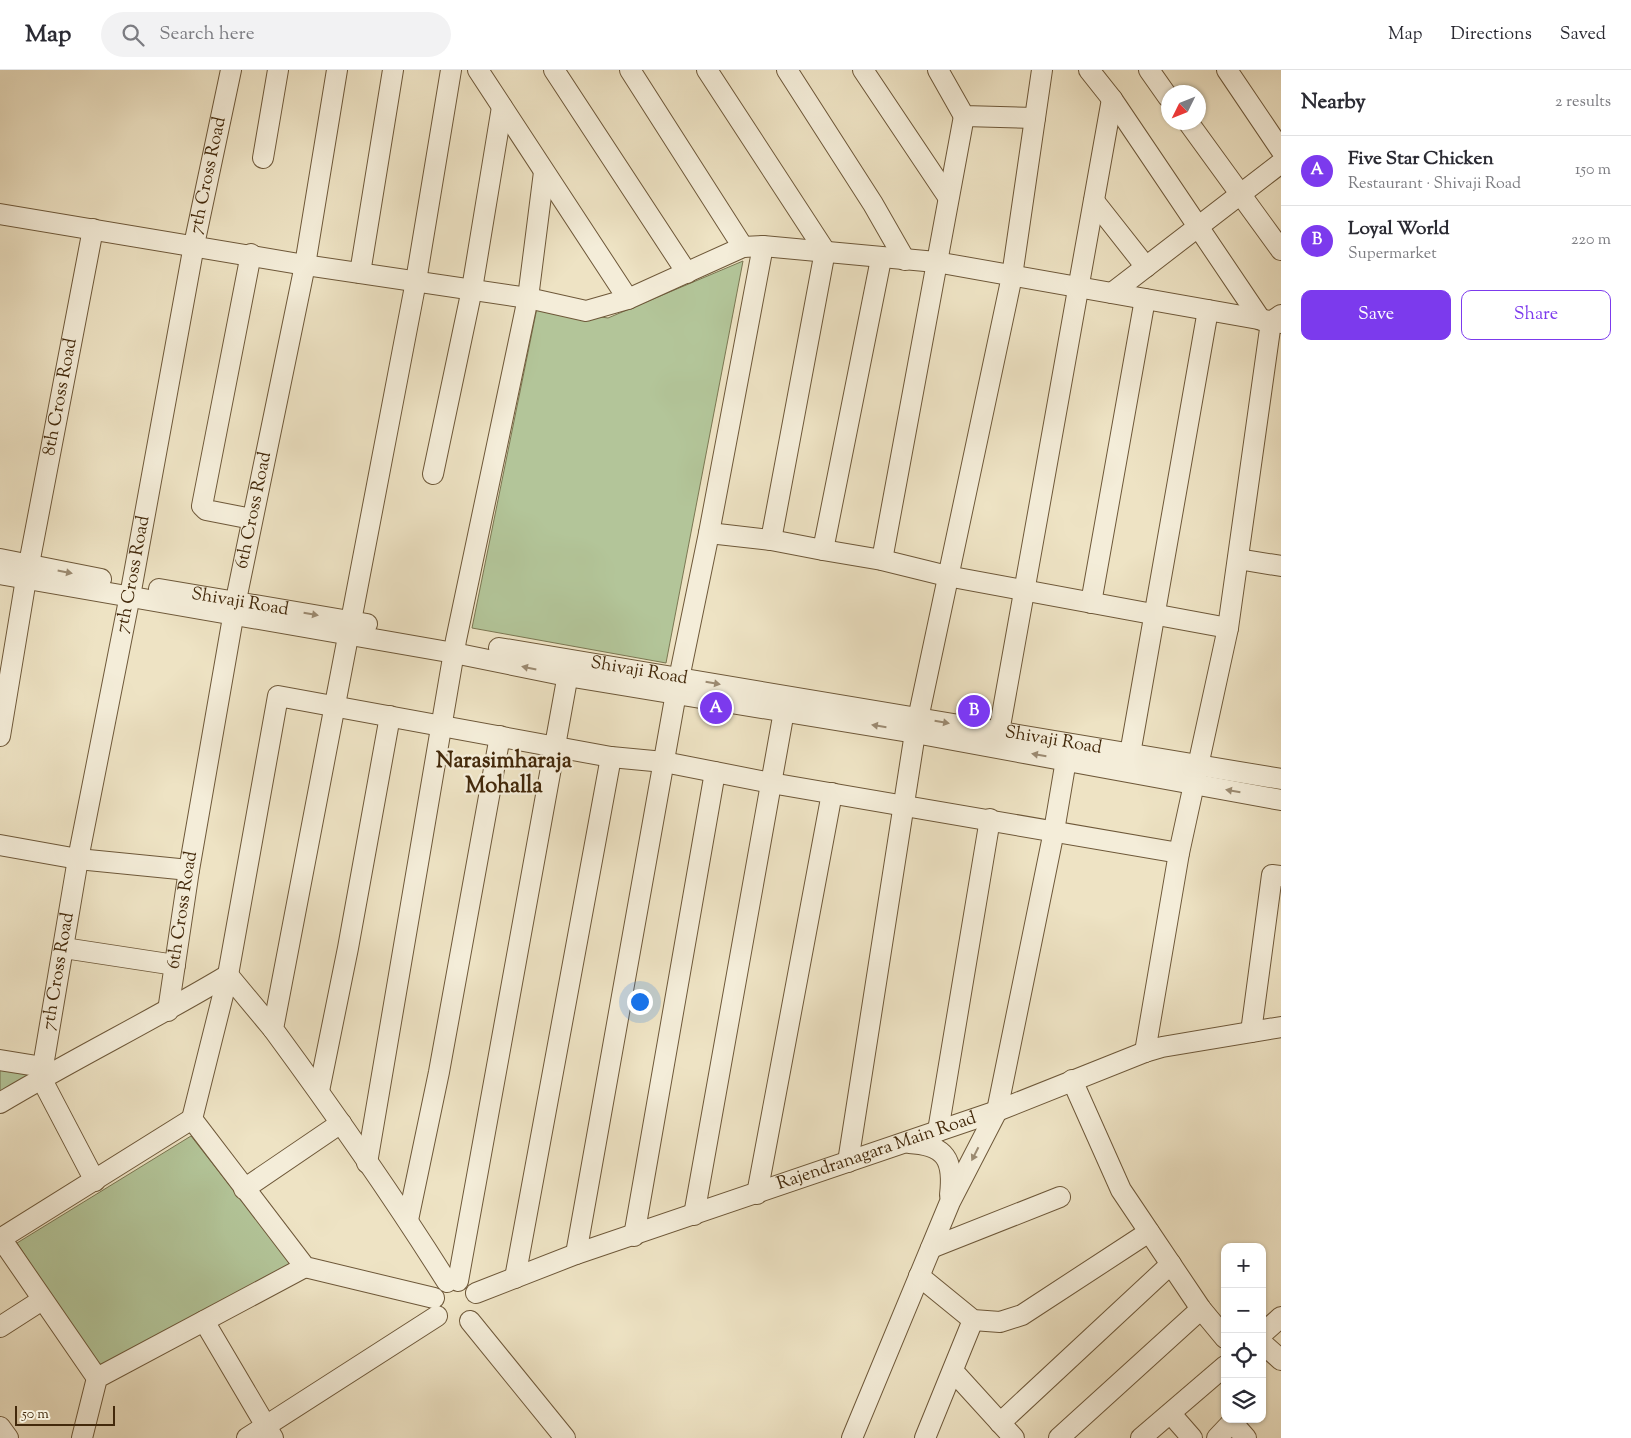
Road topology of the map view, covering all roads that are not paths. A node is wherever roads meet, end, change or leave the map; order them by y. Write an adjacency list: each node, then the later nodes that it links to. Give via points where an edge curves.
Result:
1 (231, 70): 33 (street, 7th Cross Road)
2 (278, 70): 24 (street)
3 (337, 70): 41 (street, 6th Cross Road)
4 (393, 70): 43 (street)
5 (451, 70): 46 (street)
6 (478, 70): 19 (street)
7 (554, 70): 44 (street)
8 (630, 70): 34 (street)
9 (707, 70): 36 (street)
10 (788, 70): 39 (street)
11 (863, 70): 28 (street)
12 (938, 70): 20 (street)
13 (1042, 70): 21 (street)
14 (1089, 70): 18 (street)
15 (1149, 70): 17 (street)
16 (1227, 70): 23 (street)
17 (1161, 87)
18 (1112, 100): 29 (street); 31 (street)
19 (502, 107): 26 (street); 48 (street)
20 (964, 116): 21 (street); 28 (street)
21 (1035, 118): 45 (street)
22 (1194, 130): 27 (street)
23 (1281, 150)
24 (263, 158)
25 (1281, 163): 27 (street)
26 (544, 172): 50 (street); 51 (street)
27 (1240, 194): 31 (street); 35 (street)
28 (948, 197): 40 (street)
29 (1094, 201): 42 (street); 47 (street)
30 (0, 214): 32 (street)
31 (1198, 227): 42 (street); 54 (street)
32 (93, 229): 33 (street); 64 (street, 8th Cross Road)
33 (194, 245): 37 (street); 68 (street, 7th Cross Road)
34 (753, 246): 36 (street); 44 (street); 57 (street)
35 (1281, 250)
36 (825, 251): 38 (street); 58 (street)
37 (252, 254): 41 (street); 56 (street, via 202,506 206,510)
38 (882, 259): 39 (street); 59 (street)
39 (905, 260): 40 (street)
40 (936, 262): 45 (street); 62 (street)
41 (305, 265): 43 (street); 56 (street, 6th Cross Road)
42 (1146, 267): 49 (street)
43 (360, 273): 46 (street)
44 (686, 273): 51 (street)
45 (1012, 276): 47 (street); 66 (street)
46 (416, 281): 48 (street); 72 (street)
47 (1079, 288): 49 (street); 67 (street)
48 (472, 289): 50 (street); 55 (street)
49 (1112, 293): 52 (street)
50 (528, 298): 51 (street, via 586,311); 74 (street)
51 (628, 299)
52 (1145, 299): 53 (street); 69 (street)
53 (1208, 310): 54 (street); 71 (street)
54 (1273, 320): 61 (street)
55 (434, 474)
56 (252, 519): 70 (street, 6th Cross Road)
57 (709, 533): 58 (street); 76 (street)
58 (771, 540): 59 (street)
59 (823, 550): 62 (street)
60 (0, 558): 64 (street, Shivaji Road)
61 (1238, 559): 63 (street); 73 (street)
62 (882, 560): 66 (street)
63 (1281, 566)
64 (28, 572): 65 (street); 68 (street, Shivaji Road); 77 (street, 8th Cross Road)
65 (0, 574)
66 (947, 576): 67 (street); 82 (street)
67 (1025, 590): 69 (street); 83 (street)
68 (131, 591): 70 (street, Shivaji Road); 103 (street, 7th Cross Road)
69 (1091, 603): 71 (street)
70 (235, 608): 72 (street, Shivaji Road); 104 (street, 6th Cross Road)
71 (1156, 615): 73 (street); 87 (street)
72 (348, 628): 74 (street, Shivaji Road); 78 (street)
73 (1228, 628): 91 (street)
74 (455, 647): 75 (street, Shivaji Road); 81 (street)
75 (569, 669): 76 (street, Shivaji Road); 86 (street)
76 (677, 685): 79 (street); 82 (street, Shivaji Road, one-way to 82); 90 (street)
77 (4, 689): 84 (street, 8th Cross Road)
78 (334, 706): 80 (street); 108 (street, via 278,696); 111 (street)
79 (784, 711): 82 (street, one-way to 79); 94 (street)
80 (390, 716): 81 (street); 117 (street)
81 (442, 725): 85 (street); 125 (street)
82 (917, 725): 83 (street, Shivaji Road, one-way to 83); 89 (street, one-way to 82); 98 (street)
83 (999, 732): 87 (street, Shivaji Road)
84 (0, 736)
85 (500, 736): 86 (street); 132 (street, via 440,1072)
86 (554, 746): 88 (street); 142 (street)
87 (1130, 754): 91 (street, Shivaji Road)
88 (612, 757): 90 (street); 141 (street)
89 (1066, 760): 95 (street); 100 (street)
90 (664, 762): 92 (street); 137 (street)
91 (1200, 764): 93 (street, Shivaji Road); 95 (street)
92 (715, 772): 94 (street); 134 (street)
93 (1281, 779)
94 (771, 783): 96 (street); 131 (street)
95 (1195, 784): 97 (street, one-way to 95); 102 (street)
96 (832, 793): 98 (street); 128 (street)
97 (1281, 800)
98 (903, 805): 99 (street); 124 (street)
99 (990, 819): 100 (street); 122 (street)
100 (1054, 832): 102 (street); 119 (street)
101 (0, 845): 103 (street)
102 (1179, 853): 113 (street)
103 (78, 859): 104 (street); 106 (street, 7th Cross Road)
104 (189, 870): 107 (street, 6th Cross Road)
105 (1281, 876): 112 (street, via 1272,875)
106 (64, 948): 107 (street); 115 (street, 7th Cross Road)
107 (175, 965): 109 (street, 6th Cross Road)
108 (228, 975): 109 (street); 111 (street); 120 (street)
109 (168, 1011): 115 (street)
110 (1281, 1027): 112 (street, Rajendranagara Main Road)
111 (274, 1029): 117 (street)
112 (1251, 1032): 113 (street, Rajendranagara Main Road)
113 (1145, 1052): 116 (street, Rajendranagara Main Road)
114 (0, 1060): 115 (street)
115 (42, 1072): 118 (street); 126 (street)
116 (1072, 1080): 119 (street, Rajendranagara Main Road); 133 (street, via 1121,1190)
117 (319, 1091): 121 (street)
118 (0, 1103)
119 (997, 1111): 122 (street, Rajendranagara Main Road); 130 (street, one-way to 130)
120 (192, 1119): 126 (street); 127 (street)
121 (341, 1123): 125 (street); 127 (street)
122 (938, 1131): 123 (street, Rajendranagara Main Road)
123 (904, 1143): 124 (street, Rajendranagara Main Road); 130 (street, via 938,1148 948,1160 952,1176)
124 (848, 1162): 128 (street, Rajendranagara Main Road)
125 (367, 1163): 132 (street)
126 (95, 1180): 135 (street)
127 (244, 1189): 139 (street)
128 (757, 1194): 131 (street, Rajendranagara Main Road)
129 (1060, 1197): 136 (street)
130 (950, 1202): 136 (street)
131 (694, 1215): 134 (street, Rajendranagara Main Road)
132 (408, 1220): 142 (street)
133 (1149, 1232): 138 (street); 148 (street, via 1022,1315 1000,1322)
134 (634, 1236): 137 (street, Rajendranagara Main Road)
135 (1, 1240): 144 (street)
136 (931, 1248): 140 (street)
137 (576, 1254): 141 (street, Rajendranagara Main Road)
138 (1171, 1264): 146 (street); 160 (street)
139 (305, 1268): 145 (street); 149 (street)
140 (919, 1276): 148 (street); 169 (street)
141 (515, 1278): 143 (street, Rajendranagara Main Road)
142 (453, 1282): 143 (street, via 472,1287); 145 (street, via 438,1289)
143 (476, 1293): 150 (street, via 478,1308)
144 (42, 1300): 151 (street); 158 (street)
145 (436, 1307): 150 (street, via 442,1321 456,1326); 164 (street)
146 (1201, 1309): 152 (street); 172 (street)
147 (1281, 1317): 153 (street)
148 (974, 1320): 157 (street)
149 (204, 1321): 158 (street); 164 (street)
150 (470, 1321): 168 (street)
151 (0, 1327)
152 (1221, 1333)
153 (1263, 1333)
154 (1266, 1347): 155 (street)
155 (1281, 1360)
156 (1221, 1370): 159 (street)
157 (952, 1372): 160 (street); 170 (street)
158 (97, 1378): 166 (street)
159 (1171, 1414): 173 (street); 174 (street)
160 (1000, 1423): 171 (street)
161 (1231, 1423): 175 (street)
162 (1235, 1423): 176 (street)
163 (0, 1427): 165 (street)
164 (269, 1432): 167 (street)
165 (8, 1438)
166 (82, 1438)
167 (248, 1438)
168 (565, 1438)
169 (852, 1438)
170 (926, 1438)
171 (1014, 1438)
172 (1059, 1438)
173 (1142, 1438)
174 (1192, 1438)
175 (1217, 1438)
176 (1246, 1438)

